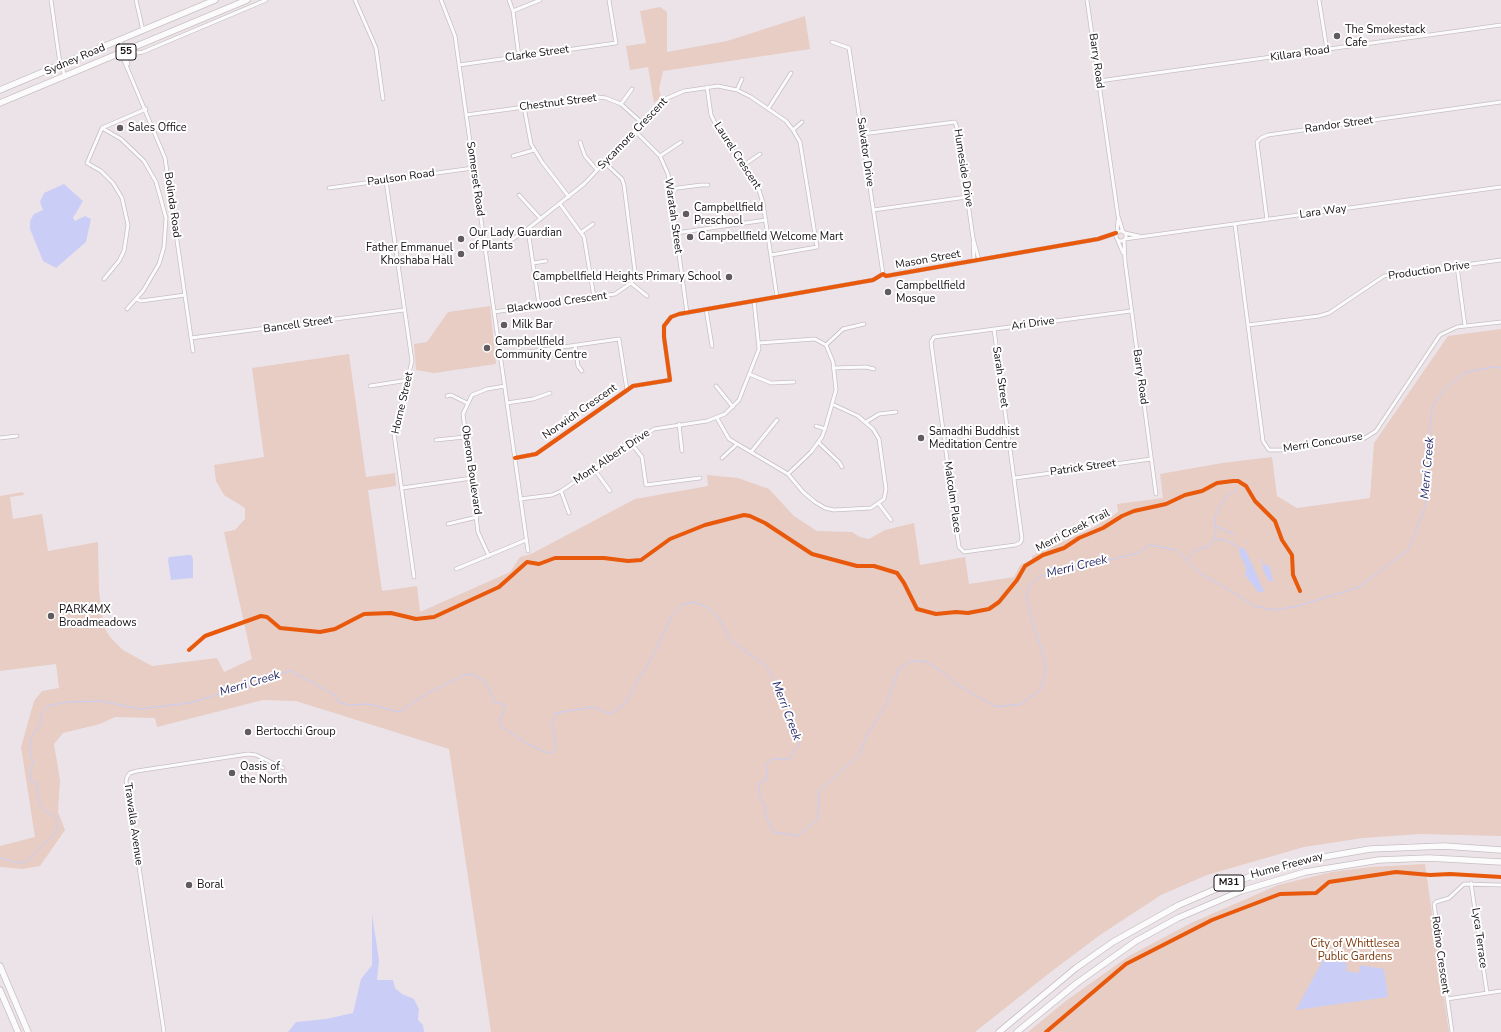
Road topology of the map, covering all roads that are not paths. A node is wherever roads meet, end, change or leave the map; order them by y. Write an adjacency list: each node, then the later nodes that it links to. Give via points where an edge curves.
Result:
1 (51, 0): 25 (street)
2 (136, 0): 17 (street)
3 (215, 0): 17 (highway, Sydney Road / 55)
4 (247, 0): 13 (highway, Sydney Road / 55)
5 (266, 0): 15 (street, Sydney Road)
6 (355, 0): 34 (street, via 376,48)
7 (441, 0): 24 (street, Somerset Road, via 454,31)
8 (509, 0): 14 (street)
9 (540, 0): 14 (street)
10 (610, 0): 23 (street, Clarke Street, via 616,43)
11 (1087, 0): 29 (street, Barry Road)
12 (1320, 0): 21 (street)
13 (235, 5): 15 (street); 20 (highway, Sydney Road / 55)
14 (513, 11): 23 (street)
15 (237, 12): 20 (street, Sydney Road, via 143,52 138,53)
16 (1501, 25): 21 (street, Killara Road)
17 (143, 31): 18 (highway, Sydney Road / 55)
18 (120, 41): 22 (street, Bolinda Road); 25 (highway, Sydney Road / 55)
19 (832, 42): 47 (street, Salvator Drive, via 849,48)
20 (132, 49): 22 (highway, Sydney Road / 55)
21 (1327, 50): 29 (street, Killara Road)
22 (124, 53): 27 (highway, Sydney Road / 55); 39 (street, Bolinda Road)
23 (519, 57): 24 (street, Clarke Street)
24 (459, 65): 41 (street, Somerset Road)
25 (62, 66): 27 (street); 32 (highway, Sydney Road / 55)
26 (791, 73): 40 (street)
27 (65, 77): 36 (highway, Sydney Road / 55)
28 (742, 79): 33 (street)
29 (1099, 81): 68 (street, Barry Road)
30 (707, 87): 33 (street, Sycamore Crescent, via 722,86); 42 (street, Sycamore Crescent, via 684,90 668,96); 55 (street, Laurel Crescent, via 714,123)
31 (632, 88): 37 (street)
32 (0, 90)
33 (737, 90): 40 (street, Sycamore Crescent)
34 (383, 99)
35 (1501, 102): 71 (street, Randor Street, via 1261,138 1257,142)
36 (0, 103)
37 (622, 104): 38 (street, Chestnut Street, via 598,98); 42 (street, Chestnut Street)
38 (524, 107): 41 (street, Chestnut Street); 50 (street, via 529,138)
39 (146, 109): 44 (street); 96 (street, Bolinda Road, via 165,158)
40 (768, 109): 46 (street, Sycamore Crescent, via 786,121)
41 (466, 115): 56 (street, Somerset Road)
42 (642, 122): 45 (street, Sycamore Crescent)
43 (802, 122): 46 (street)
44 (102, 128): 94 (street, via 87,163 101,171 113,183 122,198 128,225 124,251 119,262); 100 (street, via 121,139 144,161 156,182 166,218 164,247 159,264 154,276)
45 (634, 130): 53 (street, Waratah Street); 54 (street, Sycamore Crescent)
46 (793, 130): 85 (street, Sycamore Crescent, via 800,142 817,247)
47 (862, 134): 65 (street, Humeside Drive, via 955,122); 67 (street, Salvator Drive)
48 (580, 142): 57 (street, via 585,156)
49 (681, 142): 53 (street)
50 (534, 150): 52 (street); 64 (street)
51 (760, 154): 55 (street)
52 (513, 156)
53 (660, 156): 62 (street, Waratah Street, via 668,174)
54 (604, 162): 57 (street, Sycamore Crescent); 95 (street, via 622,179 624,185 635,272)
55 (744, 165): 70 (street, Laurel Crescent, via 759,190)
56 (474, 168): 58 (street, Paulson Road); 84 (street, Somerset Road)
57 (597, 170): 64 (street, Sycamore Crescent)
58 (386, 181): 61 (street, Paulson Road); 104 (street, Horne Street)
59 (708, 185): 62 (street)
60 (1501, 187): 71 (street, Lara Way)
61 (329, 188)
62 (670, 189): 77 (street, Waratah Street)
63 (518, 195): 69 (street)
64 (569, 197): 66 (street, Sycamore Crescent)
65 (967, 197): 67 (street); 80 (street, Humeside Drive)
66 (560, 204): 69 (street, Sycamore Crescent); 75 (street)
67 (873, 210): 93 (street, Salvator Drive)
68 (1118, 216): 76 (street, Barry Road); 78 (street, Barry Road)
69 (540, 219): 74 (street, Sycamore Crescent)
70 (766, 220): 77 (street); 85 (street, Laurel Crescent)
71 (1267, 220): 73 (street, Lara Way)
72 (593, 224): 75 (street)
73 (1235, 225): 79 (street, Lara Way); 111 (street, Merri Concourse)
74 (525, 231): 84 (street, Sycamore Crescent, via 502,246); 91 (street, via 529,238)
75 (582, 232): 98 (street)
76 (1124, 232): 78 (street, Mason Street); 79 (street); 83 (street, Barry Road)
77 (676, 233): 108 (street, Waratah Street)
78 (1117, 233): 81 (street, Mason Street); 82 (street, Barry Road)
79 (1144, 236): 83 (street)
80 (973, 238): 86 (street, Humeside Drive); 89 (street)
81 (1102, 238): 82 (street, Mason Street); 86 (street, Mason Street)
82 (1117, 240): 83 (street, Mason Street); 90 (street, Barry Road)
83 (1124, 240): 90 (street, Barry Road)
84 (486, 250): 107 (street, Somerset Road)
85 (771, 255): 99 (street, Laurel Crescent)
86 (979, 260): 89 (street, Mason Street)
87 (1501, 260): 92 (street, Production Drive)
88 (546, 261): 91 (street)
89 (974, 261): 93 (street, Mason Street, via 886,276)
90 (1125, 261): 106 (street, Barry Road)
91 (533, 263): 102 (street)
92 (1457, 266): 111 (street, Production Drive, via 1384,276 1324,315); 112 (street)
93 (883, 274): 99 (street, Mason Street, via 873,280)
94 (104, 279)
95 (631, 283): 97 (street); 98 (street, Blackwood Crescent, via 615,294)
96 (185, 295): 100 (street, via 141,301); 115 (street, Bolinda Road)
97 (647, 296)
98 (594, 297): 102 (street, Blackwood Crescent)
99 (777, 297): 101 (street, Mason Street)
100 (136, 299): 103 (street)
101 (754, 301): 105 (street, Mason Street); 116 (street, Mont Albert Drive)
102 (539, 306): 107 (street, Blackwood Crescent)
103 (127, 308)
104 (404, 310): 115 (street, Bancell Street); 126 (street, Horne Street, via 412,361)
105 (706, 310): 108 (street, Mason Street); 119 (street)
106 (1131, 311): 113 (street, Ari Drive); 156 (street, Barry Road)
107 (494, 312): 121 (street, Somerset Road)
108 (687, 313): 131 (street, Norwich Crescent, via 671,317 664,326 670,380 633,386)
109 (1501, 322): 112 (street, Merri Concourse)
110 (864, 324): 117 (street, via 843,329)
111 (1248, 325): 112 (street, Merri Concourse, via 1263,441 1269,450 1365,438 1376,431 1437,337 1451,328)
112 (1465, 326)
113 (994, 329): 114 (street, Ari Drive); 162 (street, Sarah Street)
114 (934, 337): 174 (street, Malcolm Place, via 931,342 959,547 964,552)
115 (191, 338): 120 (street, Bolinda Road)
116 (760, 343): 117 (street, via 815,338); 125 (street, Mont Albert Drive)
117 (826, 345): 122 (street, via 831,353)
118 (575, 346): 121 (street); 124 (street, via 578,366); 131 (street, via 619,339)
119 (712, 346)
120 (193, 350)
121 (500, 356): 129 (street, Somerset Road)
122 (833, 368): 123 (street); 136 (street, via 836,390)
123 (874, 369)
124 (582, 372)
125 (750, 374): 127 (street, via 771,383); 137 (street, Mont Albert Drive, via 739,400)
126 (409, 380): 128 (street); 163 (street, Horne Street, via 394,434)
127 (794, 382)
128 (370, 386)
129 (505, 386): 134 (street, via 480,391 472,395); 135 (street, Somerset Road)
130 (716, 386): 137 (street)
131 (627, 390): 154 (street, Norwich Crescent, via 536,454)
132 (550, 393): 135 (street)
133 (447, 396): 134 (street, via 451,395)
134 (467, 403): 146 (street, Oberon Boulevard, via 463,414)
135 (507, 404): 154 (street, Somerset Road)
136 (832, 404): 141 (street); 144 (street)
137 (733, 407): 139 (street, Mont Albert Drive)
138 (896, 412): 141 (street, via 879,414)
139 (717, 418): 142 (street, Mont Albert Drive); 151 (street, via 729,439)
140 (777, 420): 153 (street)
141 (866, 422): 168 (street, via 873,429 880,444 886,489 884,499)
142 (679, 424): 150 (street, Mont Albert Drive, via 654,428); 152 (street)
143 (816, 426): 144 (street)
144 (825, 429): 149 (street)
145 (17, 436): 147 (street)
146 (465, 437): 148 (street); 160 (street, Oberon Boulevard)
147 (0, 438)
148 (436, 440)
149 (818, 442): 157 (street); 159 (street)
150 (631, 443): 158 (street, Mont Albert Drive); 161 (street, via 642,457 646,485)
151 (736, 445): 153 (street); 155 (street)
152 (682, 451)
153 (751, 452): 159 (street)
154 (515, 458): 167 (street, Somerset Road)
155 (722, 458)
156 (1152, 459): 162 (street, Patrick Street); 166 (street, Barry Road)
157 (842, 467)
158 (594, 469): 164 (street, Mont Albert Drive); 165 (street)
159 (788, 474): 168 (street, via 810,499 825,508 864,509)
160 (472, 478): 163 (street); 170 (street, Oberon Boulevard)
161 (700, 478)
162 (1015, 478): 174 (street, Sarah Street, via 1022,539)
163 (402, 488): 178 (street, Horne Street)
164 (561, 491): 167 (street, Mont Albert Drive, via 552,495); 169 (street)
165 (610, 491)
166 (1156, 494)
167 (520, 499): 173 (street, Somerset Road)
168 (879, 504): 171 (street)
169 (569, 513)
170 (477, 517): 172 (street); 176 (street, Oberon Boulevard, via 480,536)
171 (891, 520)
172 (448, 524)
173 (526, 540): 175 (street, Somerset Road); 176 (street)
174 (1020, 543)
175 (528, 551)
176 (489, 556): 177 (street)
177 (456, 569)
178 (414, 577)
179 (283, 768): 191 (street, Trawalla Avenue, via 256,755 248,754 137,771 126,777)
180 (1501, 850): 192 (highway, Hume Freeway / M31, via 1444,846 1370,850 1302,861 1230,882 1179,905 1113,942 1076,968)
181 (1501, 862): 193 (highway, Hume Freeway / M31, via 1429,858 1379,860 1305,872 1241,891 1199,908 1136,942 1077,983)
182 (1471, 883): 183 (street); 187 (street, Lyca Terrace); 188 (street, Rotino Crescent, via 1461,885 1449,898 1434,904)
183 (1501, 885)
184 (0, 966): 190 (highway)
185 (0, 990): 189 (highway)
186 (1501, 991): 187 (street)
187 (1487, 993): 188 (street)
188 (1447, 999): 194 (street, Rotino Crescent)
189 (17, 1032)
190 (29, 1032)
191 (164, 1032)
192 (999, 1032)
193 (1017, 1032)
194 (1452, 1032)

